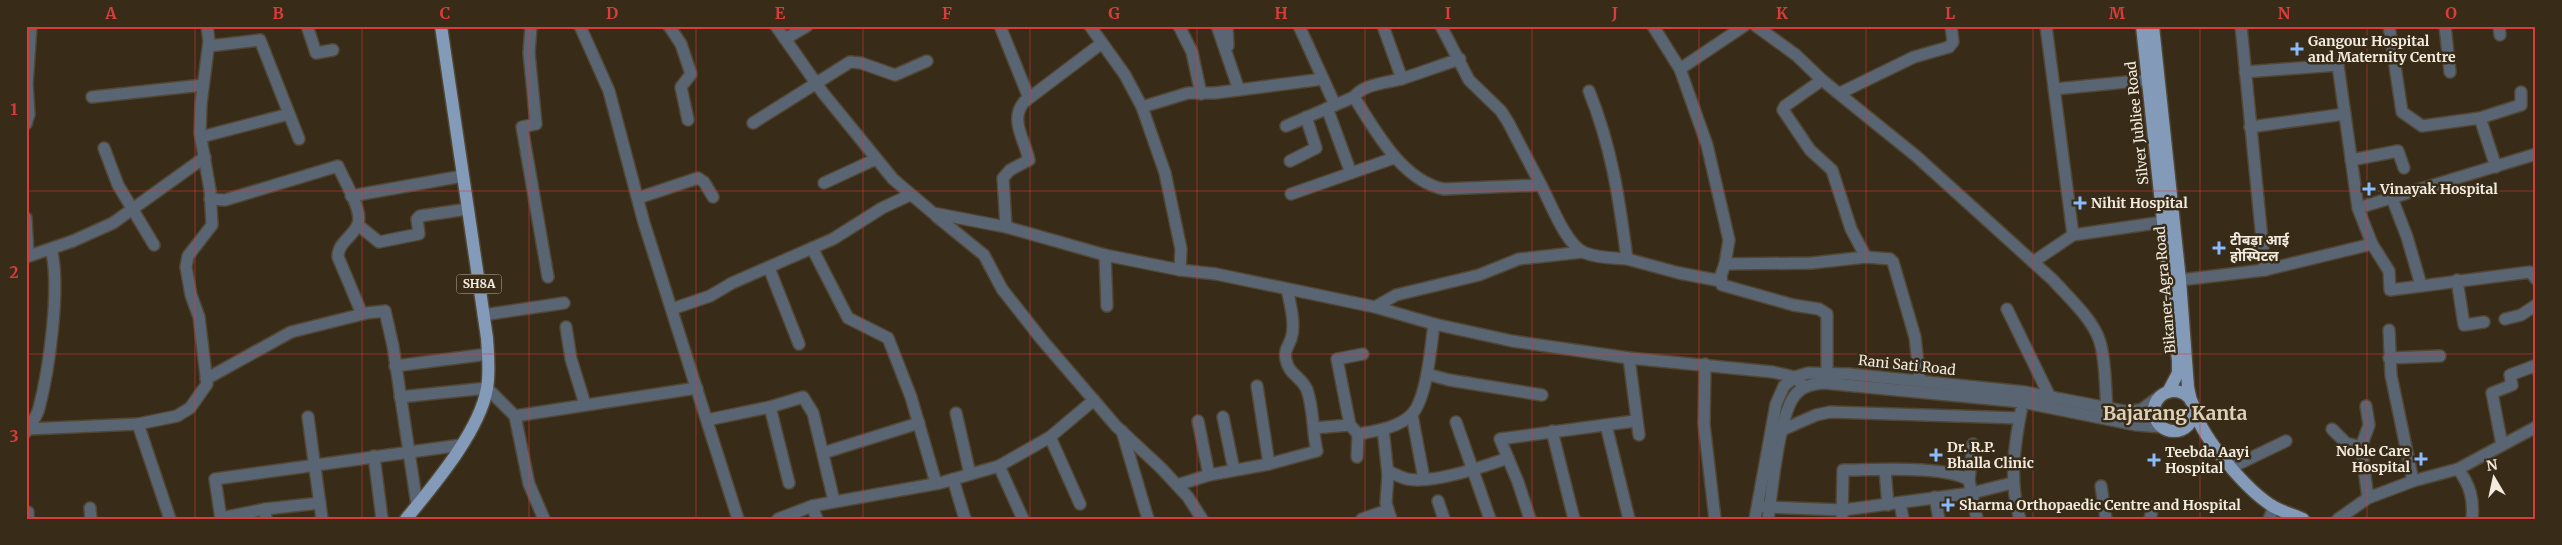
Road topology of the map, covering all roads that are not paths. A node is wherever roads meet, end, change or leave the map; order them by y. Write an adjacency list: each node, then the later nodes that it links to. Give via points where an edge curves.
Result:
1 (31, 26): 61 (street)
2 (206, 26): 30 (street)
3 (307, 26): 31 (street, via 316,53)
4 (441, 26): 76 (main road, SH8A)
5 (531, 26): 109 (street, via 529,53 536,124 522,127)
6 (580, 26): 83 (street, via 609,91)
7 (669, 26): 59 (street, via 681,44 691,74 682,87)
8 (776, 26): 28 (street)
9 (807, 26): 28 (street)
10 (1000, 26): 51 (street)
11 (1090, 26): 29 (street)
12 (1179, 26): 48 (street, via 1192,52)
13 (1218, 26): 32 (street)
14 (1227, 26): 32 (street)
15 (1299, 26): 38 (street)
16 (1383, 26): 39 (street)
17 (1441, 26): 33 (street)
18 (1653, 26): 35 (street)
19 (1744, 26): 35 (street)
20 (1756, 26): 40 (street, via 1796,55)
21 (1951, 26): 49 (street, via 1953,42 1949,46 1914,57)
22 (2046, 26): 45 (street)
23 (2142, 26): 41 (main road, Silver Jubliee Road)
24 (2153, 26): 113 (main road, Bikaner-Agra Road)
25 (2241, 26): 36 (street)
26 (2389, 26): 58 (street, via 2402,112 2422,126)
27 (2445, 26): 37 (street)
28 (785, 39): 42 (street)
29 (1102, 43): 51 (street); 54 (street, via 1125,75)
30 (209, 46): 43 (street); 55 (street, via 260,40)
31 (333, 50)
32 (1229, 57): 44 (street)
33 (1460, 59): 39 (street); 78 (street, via 1474,87 1501,111)
34 (928, 62): 42 (street, via 895,75 850,62)
35 (1680, 69): 105 (street, via 1713,169 1729,240)
36 (2245, 72): 56 (street, via 2338,65); 63 (street)
37 (2450, 72)
38 (1323, 79): 44 (street); 53 (street)
39 (1402, 79): 52 (street, via 1382,82)
40 (1822, 80): 49 (street); 102 (street, via 1784,106 1783,110 1810,150 1832,170 1851,230)
41 (2147, 80): 45 (street); 91 (main road, Silver Jubliee Road)
42 (817, 84): 60 (street); 70 (street)
43 (203, 85): 50 (street); 64 (street)
44 (1239, 90): 48 (street)
45 (2054, 90): 94 (street)
46 (1589, 91): 103 (street, via 1616,175)
47 (2521, 92): 58 (street, via 2521,105)
48 (1201, 94): 54 (street, via 1184,94)
49 (1840, 94): 104 (street, via 1916,156)
50 (92, 97)
51 (1029, 98): 93 (street, via 1017,110 1016,120 1029,160 1010,170 1004,178)
52 (1354, 98): 53 (street); 69 (street)
53 (1331, 106): 57 (street); 75 (street)
54 (1142, 107): 107 (street, via 1165,173 1176,219 1181,250)
55 (288, 114): 64 (street); 65 (street)
56 (2345, 114): 63 (street); 71 (street)
57 (1306, 117): 62 (street); 72 (street, via 1316,148)
58 (2480, 118): 73 (street)
59 (688, 120)
60 (752, 123)
61 (26, 124)
62 (1286, 126)
63 (2250, 127): 108 (street)
64 (201, 137): 68 (street)
65 (299, 139)
66 (104, 148): 88 (street, via 118,185)
67 (2536, 154): 73 (street)
68 (205, 157): 85 (street); 88 (street)
69 (1394, 158): 75 (street); 78 (street, via 1435,187)
70 (876, 159): 77 (street); 80 (street)
71 (2352, 160): 74 (street, via 2398,151); 86 (street)
72 (1290, 161)
73 (2496, 167): 84 (street)
74 (2404, 168)
75 (1351, 173): 79 (street)
76 (463, 176): 81 (street); 87 (main road, SH8A)
77 (824, 183)
78 (1541, 185): 99 (street, via 1569,239)
79 (1291, 194)
80 (910, 195): 89 (street); 97 (street)
81 (351, 196): 85 (street, via 338,166 225,200); 92 (street, via 358,207)
82 (713, 197): 83 (street, via 698,178)
83 (638, 198): 120 (street)
84 (2392, 198): 86 (street); 114 (street)
85 (210, 199): 141 (street, via 212,225 188,256 186,268 199,317)
86 (2358, 208): 95 (street)
87 (468, 209): 92 (street, via 418,217 419,234 382,242); 123 (main road, SH8A)
88 (133, 210): 96 (street); 98 (street, via 113,223)
89 (933, 213): 93 (street, Rani Sati Road); 152 (street, via 984,255 1002,289)
90 (26, 218): 101 (street)
91 (2162, 222): 94 (street); 113 (main road, Silver Jubliee Road)
92 (358, 226): 122 (street, via 342,244 338,257)
93 (1006, 227): 100 (street, Rani Sati Road)
94 (2073, 235): 104 (street)
95 (2372, 244): 108 (street); 114 (street, via 2389,271 2390,290)
96 (154, 246)
97 (812, 248): 106 (street); 168 (street, via 848,318 888,338)
98 (51, 249): 101 (street); 176 (street, via 56,290 38,410)
99 (1583, 252): 103 (street, via 1601,258); 119 (street, via 1519,259 1479,275 1396,295)
100 (1105, 255): 107 (street, Rani Sati Road); 118 (street)
101 (27, 256)
102 (1866, 257): 105 (street, via 1812,263); 142 (street, via 1886,258 1893,262 1915,337)
103 (1627, 259): 112 (street)
104 (2033, 262): 157 (street, via 2073,302 2095,332 2100,343)
105 (1725, 264): 112 (street)
106 (769, 268): 120 (street, via 710,296); 129 (street)
107 (1180, 270): 115 (street, Rani Sati Road, via 1216,274)
108 (2265, 270): 113 (street)
109 (548, 277)
110 (2536, 279): 111 (street, via 2530,272)
111 (2458, 280): 114 (street); 125 (street, via 2464,324)
112 (1722, 281): 138 (street, via 1722,285 1819,309 1827,314)
113 (2175, 281): 147 (main road, Silver Jubliee Road, via 2178,373); 154 (main road, Bikaner-Agra Road)
114 (2421, 285)
115 (1288, 290): 119 (street, Rani Sati Road); 173 (street, via 1291,338 1285,347 1286,360 1290,372 1304,383)
116 (564, 303): 123 (street)
117 (2536, 305): 124 (street, via 2521,315)
118 (1107, 306)
119 (1375, 307): 126 (street, Rani Sati Road)
120 (672, 309): 146 (street)
121 (2007, 309): 151 (street)
122 (362, 314): 136 (street, via 385,311); 141 (street, via 291,332)
123 (483, 314): 130 (main road, SH8A)
124 (2505, 319)
125 (2484, 322)
126 (1434, 324): 133 (street, Rani Sati Road, via 1512,341); 139 (street)
127 (566, 327): 153 (street, via 571,359)
128 (2389, 330): 134 (street)
129 (799, 344)
130 (488, 354): 136 (street); 145 (main road, SH8A)
131 (1363, 354): 177 (street, via 1337,359)
132 (2440, 356): 134 (street)
133 (1629, 358): 135 (street, Rani Sati Road); 166 (street)
134 (2389, 358): 209 (street)
135 (1705, 364): 140 (street, Rani Sati Road); 252 (street, via 1704,424)
136 (395, 366): 149 (street)
137 (2535, 367): 188 (street, via 2510,375 2512,385 2492,393)
138 (1828, 373): 140 (street, Rani Sati Road); 142 (street, Rani Sati Road)
139 (1427, 374): 148 (street); 159 (street)
140 (1795, 377): 144 (street); 227 (street, via 1784,386 1776,404)
141 (206, 379): 169 (street, via 202,393 184,412)
142 (1920, 382): 150 (street, Rani Sati Road)
143 (1257, 386): 195 (street)
144 (1804, 387): 150 (street, via 1824,383); 178 (street, via 1790,401)
145 (487, 388): 149 (street); 160 (street); 187 (main road, SH8A, via 480,410)
146 (697, 388): 153 (street); 164 (street)
147 (2164, 394): 154 (main road, via 2177,391 2185,395); 157 (street, Rani Sati Road, via 2141,410); 171 (main road, via 2155,404 2154,412)
148 (1542, 395)
149 (400, 397): 190 (street)
150 (2024, 397): 151 (street, Rani Sati Road); 163 (street); 171 (street, via 2120,422)
151 (2050, 397): 157 (street, Rani Sati Road)
152 (1094, 400): 180 (street); 183 (street)
153 (586, 404): 160 (street)
154 (2192, 405): 179 (main road, via 2192,418); 185 (main road, Bikaner-Agra Road)
155 (2366, 406): 189 (street, via 2369,425)
156 (770, 407): 164 (street); 191 (street, via 803,397 812,413); 210 (street)
157 (2107, 408)
158 (956, 413): 204 (street)
159 (1412, 415): 174 (street); 207 (street)
160 (515, 416): 238 (street, via 529,484)
161 (308, 417): 196 (street)
162 (1222, 417): 200 (street)
163 (2019, 418): 178 (street, via 1830,412); 212 (street)
164 (707, 420): 239 (street)
165 (1198, 421): 205 (street)
166 (1635, 421): 170 (street); 182 (street)
167 (1456, 422): 201 (street)
168 (919, 423): 191 (street); 211 (street)
169 (138, 424): 176 (street); 234 (street)
170 (1606, 425): 181 (street); 251 (street)
171 (2162, 427): 179 (main road)
172 (2536, 427): 188 (street)
173 (1314, 428): 177 (street); 195 (street, via 1317,451)
174 (1383, 429): 177 (street); 203 (street)
175 (2332, 429): 189 (street, via 2346,443)
176 (27, 430)
177 (1354, 430): 193 (street)
178 (1782, 430): 228 (street)
179 (2180, 430): 185 (main road, via 2198,434)
180 (1122, 431): 213 (street); 244 (street)
181 (1552, 431): 194 (street, via 1500,440); 250 (street)
182 (1638, 435)
183 (1050, 436): 197 (street); 222 (street)
184 (2286, 441): 198 (street)
185 (2210, 442): 198 (main road)
186 (1972, 444): 208 (street)
187 (461, 445): 190 (street); 223 (main road, SH8A)
188 (2502, 445): 199 (street)
189 (2361, 447): 217 (street)
190 (408, 451): 192 (street); 223 (street)
191 (822, 453): 218 (street)
192 (374, 456): 196 (street); 236 (street)
193 (1357, 457)
194 (1508, 458): 201 (street); 249 (street)
195 (1269, 464): 200 (street)
196 (315, 465): 220 (street); 233 (street, via 216,479)
197 (999, 466): 204 (street); 243 (street)
198 (2232, 468): 229 (main road)
199 (2458, 469): 209 (street); 261 (street, via 2470,490)
200 (1234, 470): 205 (street)
201 (1473, 470): 207 (street); 248 (street)
202 (1885, 470): 208 (street, via 1938,472 1961,475); 224 (street); 232 (street, via 1842,470)
203 (1388, 471): 207 (street, via 1407,479); 231 (street, via 1386,498)
204 (970, 474): 206 (street)
205 (1209, 475): 213 (street)
206 (953, 479): 211 (street); 242 (street)
207 (1424, 479)
208 (1969, 480): 215 (street)
209 (2413, 481): 217 (street)
210 (789, 483)
211 (936, 483): 218 (street)
212 (2012, 483): 215 (street); 256 (street)
213 (1177, 485): 245 (street)
214 (2101, 486): 257 (street)
215 (1972, 493): 216 (street); 255 (street)
216 (1935, 496): 221 (street); 254 (street)
217 (2368, 498): 260 (street)
218 (834, 501): 225 (street)
219 (1438, 501): 247 (street)
220 (320, 503): 230 (street); 235 (street)
221 (1900, 503): 224 (street); 253 (street)
222 (1080, 504)
223 (417, 505): 237 (main road, SH8A)
224 (1888, 505): 232 (street)
225 (812, 506): 240 (street); 241 (street)
226 (2153, 507): 258 (street)
227 (1756, 513): 228 (street)
228 (1769, 513): 232 (street)
229 (2272, 513): 259 (main road)
230 (265, 514): 233 (street)
231 (1390, 514): 246 (street)
232 (1842, 514)
233 (221, 518)
234 (170, 519)
235 (322, 519)
236 (382, 519)
237 (406, 519)
238 (544, 519)
239 (738, 519)
240 (778, 519)
241 (817, 519)
242 (965, 519)
243 (1022, 519)
244 (1148, 519)
245 (1202, 519)
246 (1362, 519)
247 (1444, 519)
248 (1490, 519)
249 (1530, 519)
250 (1574, 519)
251 (1629, 519)
252 (1715, 519)
253 (1903, 519)
254 (1939, 519)
255 (1977, 519)
256 (2020, 519)
257 (2106, 519)
258 (2150, 519)
259 (2303, 519)
260 (2338, 519)
261 (2472, 519)

